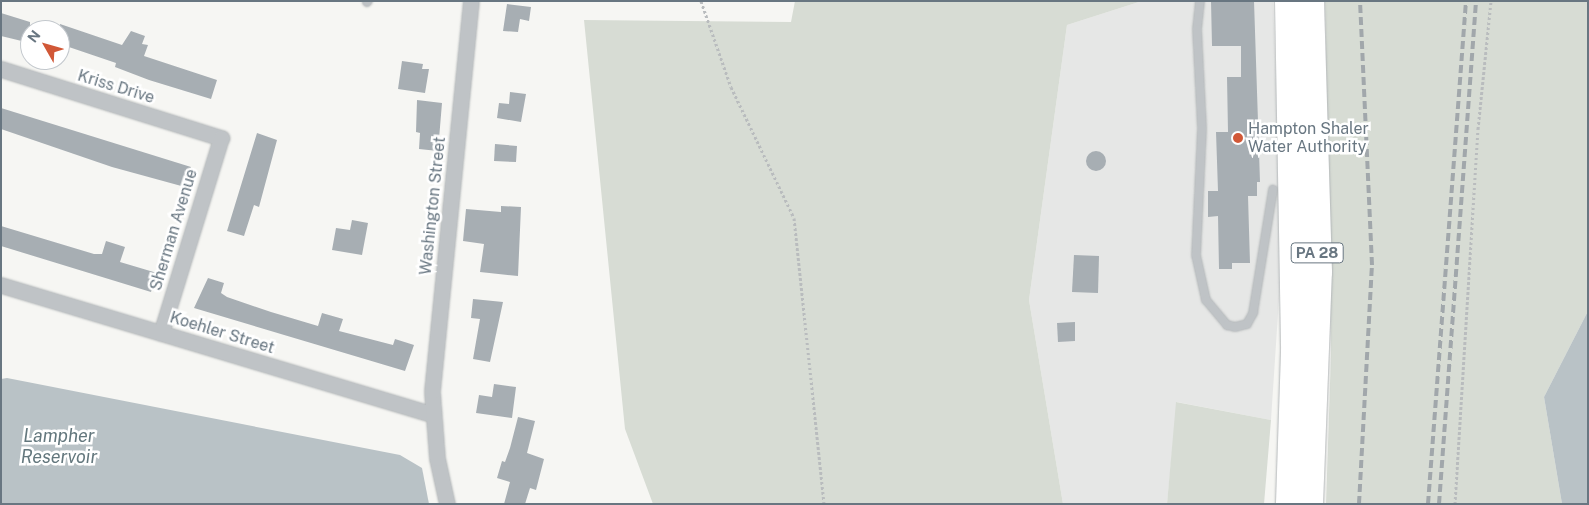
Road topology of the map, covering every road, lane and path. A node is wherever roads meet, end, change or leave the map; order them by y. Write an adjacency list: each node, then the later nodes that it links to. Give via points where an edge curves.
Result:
1 (471, 1): 12 (street, Washington Street)
2 (701, 1): 14 (path, via 730,87 794,218)
3 (1200, 1): 9 (lane, via 1197,29 1202,129 1196,255 1206,300 1227,325 1247,324 1253,313)
4 (1289, 1): 15 (highway, PA 28, via 1296,334)
5 (1310, 1): 16 (highway, PA 28, via 1318,272)
6 (1491, 1): 17 (path, via 1478,129)
7 (1, 70): 8 (street, Kriss Drive)
8 (221, 138): 11 (street, Sherman Avenue)
9 (1273, 190)
10 (1, 285): 11 (street, Koehler Street)
11 (161, 333): 12 (street, Koehler Street)
12 (432, 414): 13 (street, Washington Street)
13 (447, 504)
14 (824, 504)
15 (1290, 504)
16 (1309, 504)
17 (1455, 504)

